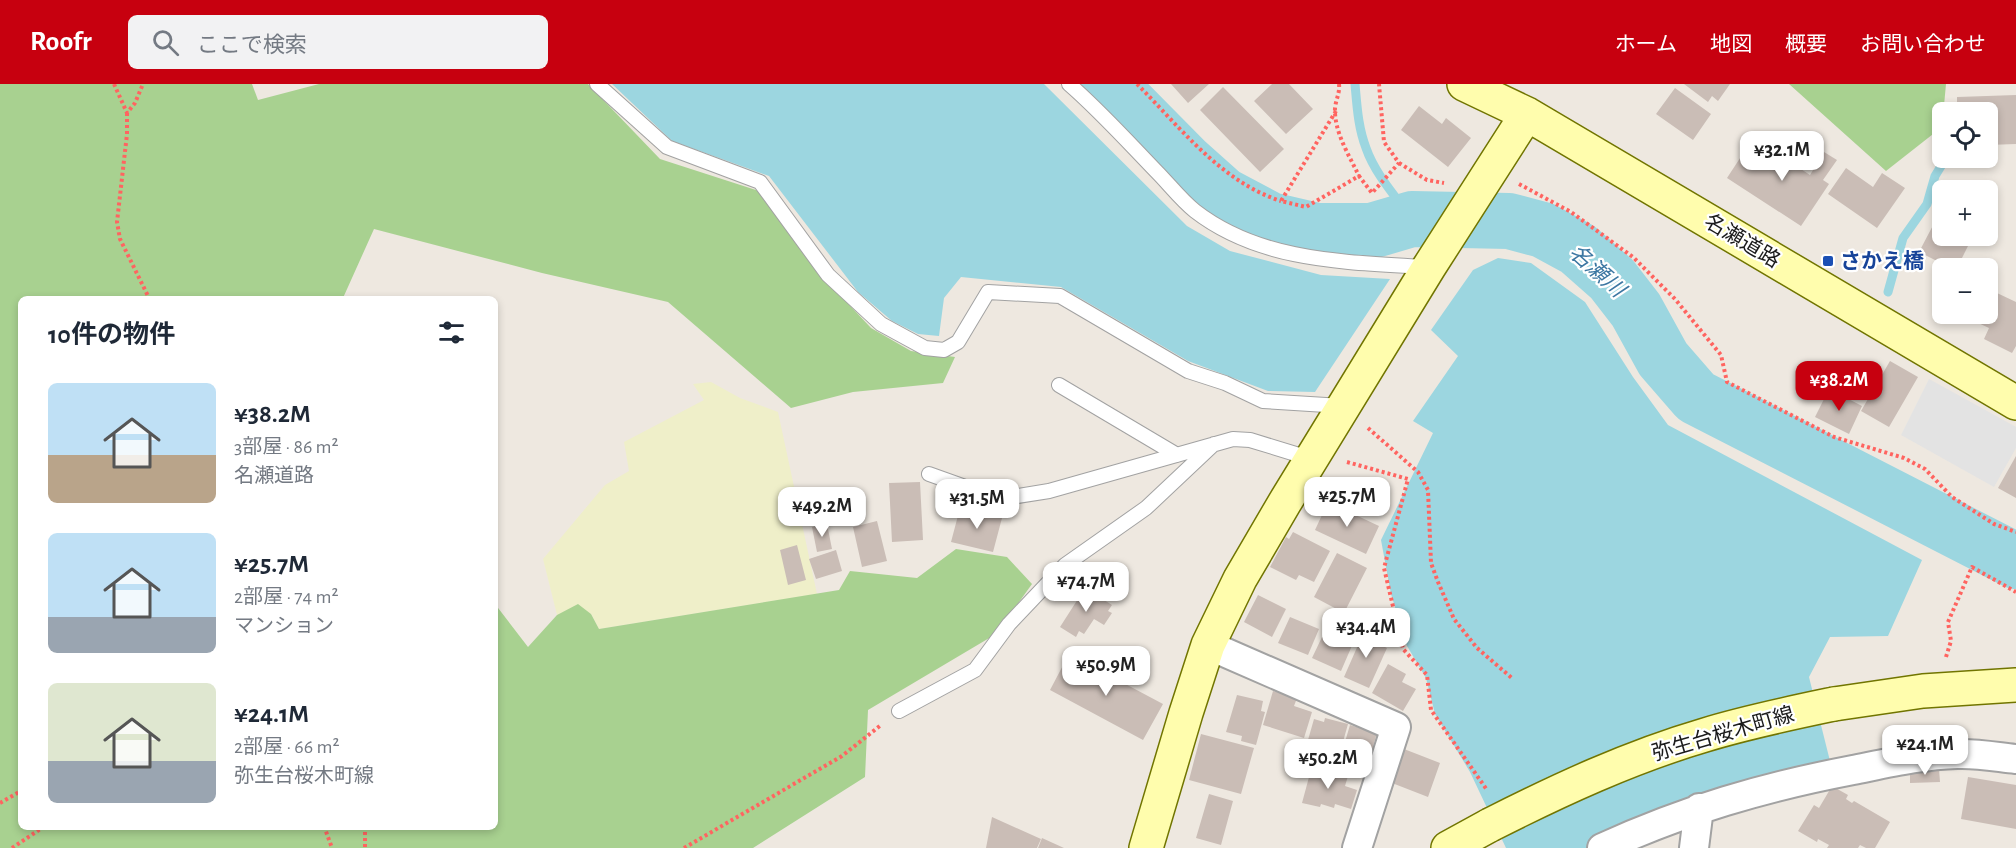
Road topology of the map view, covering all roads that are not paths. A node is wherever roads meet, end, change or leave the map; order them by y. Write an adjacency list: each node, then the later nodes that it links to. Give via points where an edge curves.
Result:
1 (597, 84): 8 (lane, via 667,147 760,182 828,275 881,324 925,348 944,350 958,342 988,292 1060,296 1188,371 1263,401)
2 (1069, 84): 5 (lane, via 1193,210 1224,231 1269,249 1328,261)
3 (1464, 84): 4 (street, 名瀬道路)
4 (1527, 114): 5 (street, via 1494,182); 7 (street, 名瀬道路)
5 (1434, 261): 8 (street)
6 (1059, 385): 10 (lane)
7 (2016, 403)
8 (1344, 406): 11 (street)
9 (1214, 444): 10 (lane); 11 (lane, via 1250,440); 15 (lane, via 1146,508 1065,565 1009,624 975,670)
10 (1177, 455): 12 (lane, via 1049,491 999,499)
11 (1313, 456): 13 (street, via 1240,579)
12 (929, 474)
13 (1208, 645): 18 (street); 19 (street, via 1396,727)
14 (2016, 685): 20 (street, 弥生台桜木町線, bridge, via 1923,691 1834,704 1704,735 1551,795 1490,810)
15 (899, 711)
16 (2016, 759): 17 (street, via 1959,754 1919,757 1755,791)
17 (1699, 808): 21 (street); 22 (street)
18 (1146, 848)
19 (1357, 848)
20 (1448, 848)
21 (1602, 848)
22 (1694, 848)

